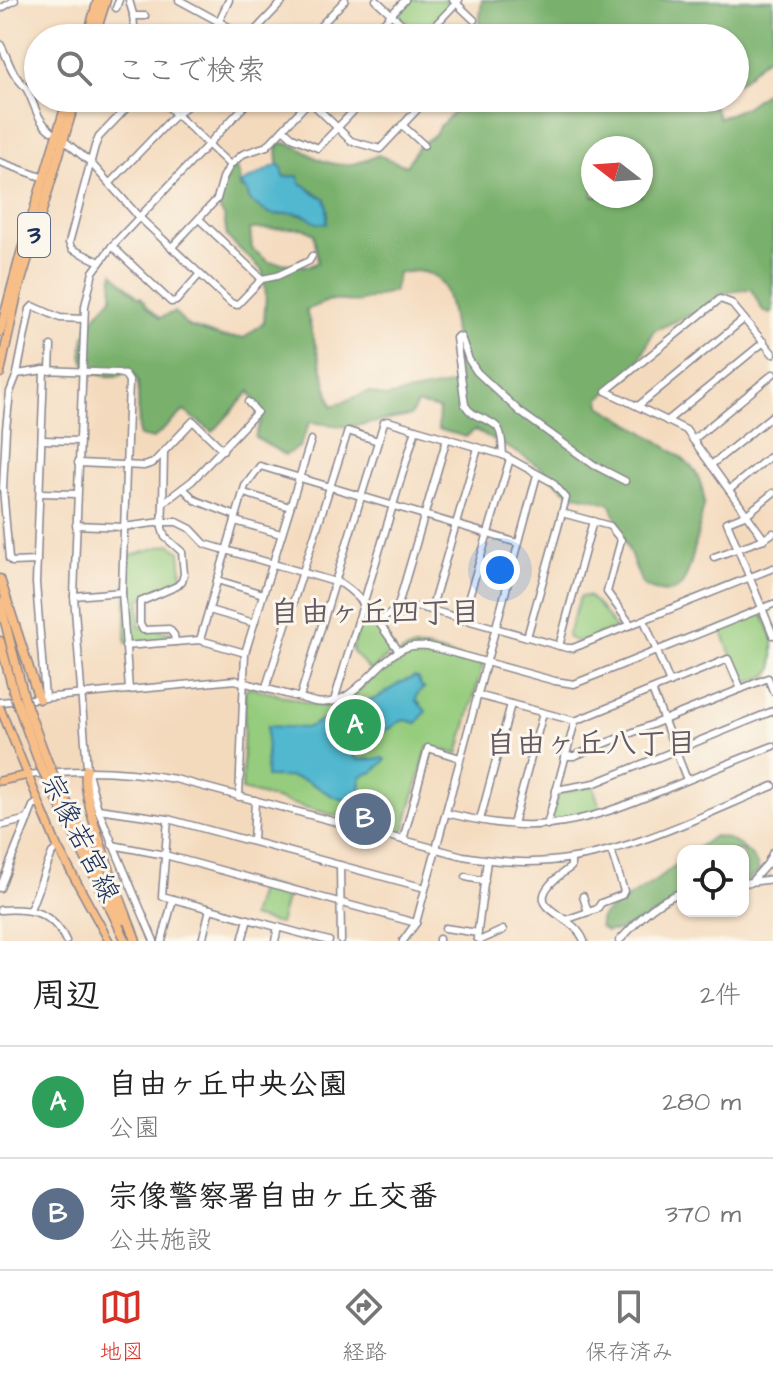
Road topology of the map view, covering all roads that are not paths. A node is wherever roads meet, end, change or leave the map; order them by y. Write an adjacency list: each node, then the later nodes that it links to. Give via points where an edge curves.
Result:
1 (15, 0): 14 (street)
2 (98, 0): 20 (highway)
3 (106, 0): 21 (highway)
4 (119, 0): 13 (street)
5 (129, 0): 16 (street)
6 (179, 0): 19 (street)
7 (229, 0): 19 (street)
8 (284, 0): 23 (street)
9 (345, 0): 24 (street)
10 (376, 0): 15 (street)
11 (405, 0): 15 (street)
12 (456, 1): 18 (street); 27 (street)
13 (116, 8)
14 (0, 9)
15 (391, 15): 25 (street); 26 (street)
16 (133, 16): 17 (street); 22 (street)
17 (145, 16)
18 (474, 20)
19 (218, 23)
20 (91, 24)
21 (98, 24)
22 (134, 24)
23 (260, 24)
24 (322, 24)
25 (382, 24)
26 (403, 24)
27 (435, 24)
28 (0, 44): 29 (street)
29 (24, 86)
30 (36, 112): 44 (street)
31 (64, 112): 51 (highway, 3)
32 (72, 112): 69 (highway, 3, via 17,294)
33 (123, 112): 49 (street, via 99,137)
34 (179, 112): 40 (street)
35 (239, 112): 46 (street)
36 (298, 112): 43 (street)
37 (322, 112): 42 (street)
38 (353, 112): 42 (street)
39 (415, 112): 41 (street)
40 (176, 114): 46 (street); 52 (street)
41 (402, 125): 42 (street, via 380,149 351,141); 47 (street)
42 (338, 128): 43 (street, via 318,148)
43 (283, 129): 50 (street, via 267,146)
44 (51, 131)
45 (67, 143): 49 (street)
46 (208, 145): 50 (street); 53 (street)
47 (424, 145)
48 (0, 162): 51 (street)
49 (90, 162): 52 (street); 58 (street, via 69,243)
50 (230, 165): 54 (street, via 217,199)
51 (44, 178): 63 (highway, 3)
52 (110, 183): 53 (street)
53 (139, 217): 55 (street); 56 (street)
54 (199, 219): 56 (street); 60 (street)
55 (112, 246): 58 (street); 59 (street, via 171,302)
56 (171, 248): 59 (street)
57 (312, 256): 60 (street)
58 (100, 262): 61 (street, via 90,280)
59 (199, 275): 60 (street, via 237,305)
60 (262, 279)
61 (84, 319): 68 (street); 70 (street, via 60,318 33,306)
62 (744, 319): 64 (street); 73 (street); 73 (street, via 720,299 606,391)
63 (0, 332)
64 (764, 342): 66 (street); 75 (street)
65 (51, 346): 67 (street)
66 (773, 354)
67 (47, 370): 68 (street); 70 (street); 78 (street)
68 (82, 371): 81 (street); 89 (street, via 128,378)
69 (0, 373)
70 (17, 374): 122 (street, via 10,392 3,488 9,559)
71 (773, 374): 80 (street)
72 (248, 402): 84 (street, via 257,412)
73 (638, 406): 75 (street)
74 (773, 415): 90 (street)
75 (667, 421): 80 (street)
76 (416, 429): 77 (street); 82 (street, via 384,422); 103 (street)
77 (447, 438): 83 (street); 107 (street)
78 (42, 440): 81 (street); 97 (street)
79 (311, 440): 92 (street)
80 (693, 440): 90 (street)
81 (79, 441): 88 (street)
82 (378, 441): 95 (street, via 348,431); 101 (street)
83 (478, 448): 87 (street); 111 (street)
84 (223, 450): 85 (street, via 193,421); 94 (street)
85 (164, 452): 89 (street, via 153,463); 102 (street)
86 (773, 454): 96 (street)
87 (506, 457): 91 (street); 93 (street, via 497,426 465,405 458,336 477,372 520,412); 116 (street)
88 (78, 463): 89 (street); 100 (street)
89 (126, 465): 113 (street)
90 (711, 465): 96 (street)
91 (537, 475): 105 (street, via 566,498); 118 (street)
92 (299, 479): 95 (street); 98 (street, via 260,466); 104 (street)
93 (625, 481)
94 (183, 488): 102 (street); 108 (street, via 195,500)
95 (330, 488): 101 (street); 125 (street)
96 (729, 490): 106 (street)
97 (40, 493): 100 (street); 122 (street)
98 (244, 493): 104 (street); 108 (street)
99 (773, 493): 106 (street)
100 (77, 494): 112 (street)
101 (361, 497): 103 (street); 129 (street)
102 (163, 503): 110 (street)
103 (393, 506): 107 (street); 134 (street)
104 (290, 507): 115 (street)
105 (562, 513): 109 (street); 147 (street)
106 (747, 514): 117 (street); 119 (street, via 727,522)
107 (424, 515): 111 (street); 136 (street)
108 (236, 518): 115 (street); 120 (street)
109 (593, 521): 144 (street, via 610,526 621,540 607,592); 152 (street)
110 (162, 522): 113 (street); 120 (street, via 183,524 205,544); 150 (street, via 167,540 182,552 183,578 177,586 140,602 140,624 143,630 169,629)
111 (456, 524): 116 (street); 139 (street)
112 (76, 525): 113 (street); 132 (street)
113 (123, 527): 130 (street)
114 (773, 533): 117 (street)
115 (281, 534): 123 (street)
116 (487, 534): 118 (street); 140 (street)
117 (764, 539): 119 (street)
118 (518, 543): 145 (street)
119 (738, 548): 121 (street); 126 (street)
120 (226, 550): 123 (street); 128 (street)
121 (714, 557)
122 (37, 561): 168 (street)
123 (272, 564): 125 (street); 131 (street)
124 (773, 568): 126 (street)
125 (303, 572): 129 (street); 159 (street)
126 (750, 577): 137 (street); 141 (street)
127 (0, 579): 168 (highway)
128 (217, 580): 131 (street); 138 (street)
129 (335, 582): 134 (street); 167 (street)
130 (122, 592): 132 (street); 151 (street)
131 (263, 594): 143 (street)
132 (74, 596): 164 (street)
133 (0, 602): 166 (highway)
134 (364, 604): 142 (street); 169 (street)
135 (773, 604): 137 (street)
136 (397, 609): 139 (street); 142 (street)
137 (763, 609): 146 (street); 154 (street)
138 (209, 610): 143 (street); 148 (street)
139 (431, 610): 140 (street)
140 (462, 620): 145 (street)
141 (644, 620): 144 (street); 154 (street)
142 (378, 622): 153 (street)
143 (254, 623): 155 (street)
144 (631, 625): 152 (street, via 573,648)
145 (496, 630): 147 (street); 156 (street)
146 (773, 635)
147 (527, 637): 152 (street)
148 (200, 640): 150 (street); 155 (street)
149 (0, 641): 166 (highway)
150 (175, 642): 151 (street)
151 (125, 646): 161 (street)
152 (559, 646)
153 (399, 651): 156 (street, via 428,646); 169 (street, via 351,694)
154 (658, 651): 156 (street, via 574,684); 158 (street)
155 (245, 653): 157 (street)
156 (487, 663): 165 (street)
157 (243, 681): 159 (street); 161 (street); 188 (street)
158 (670, 683): 160 (street, via 728,659); 162 (street)
159 (266, 687): 167 (street)
160 (741, 689): 163 (street, via 768,678); 175 (street)
161 (129, 690): 164 (street)
162 (652, 690): 175 (street); 176 (street)
163 (773, 691)
164 (82, 695): 168 (street); 181 (street)
165 (477, 695): 171 (street); 180 (street)
166 (20, 697): 185 (highway, bridge)
167 (300, 697): 169 (street)
168 (42, 698): 170 (street)
169 (334, 701)
170 (0, 702)
171 (511, 704): 174 (street); 195 (street)
172 (0, 708): 182 (main road)
173 (773, 711): 178 (street)
174 (543, 713): 176 (street); 196 (street)
175 (663, 720): 178 (street); 179 (street)
176 (575, 721): 179 (street)
177 (773, 746): 183 (street)
178 (675, 750): 183 (street); 187 (street, via 595,783)
179 (565, 756): 187 (street)
180 (460, 758): 192 (street); 199 (street, via 428,748)
181 (87, 769): 182 (street); 188 (street, via 151,775); 191 (street); 238 (highway, via 95,828)
182 (29, 775): 184 (main road, 宗像若宮線); 190 (main road, 宗像若宮線)
183 (687, 780): 197 (street, via 601,814)
184 (0, 781)
185 (52, 781): 237 (highway); 238 (highway)
186 (773, 786): 204 (street)
187 (556, 790): 197 (street)
188 (239, 797): 189 (street)
189 (255, 800): 199 (street); 200 (street)
190 (39, 802): 193 (street); 202 (main road, 宗像若宮線)
191 (98, 809): 194 (street); 201 (street)
192 (446, 813): 195 (street); 203 (street)
193 (28, 819): 198 (street); 216 (street)
194 (168, 819): 200 (street); 206 (street)
195 (480, 820): 196 (street)
196 (513, 824): 197 (street)
197 (547, 825)
198 (0, 826)
199 (403, 840): 203 (street)
200 (253, 841): 209 (street)
201 (112, 845): 206 (street); 239 (street)
202 (58, 848): 224 (street); 236 (main road, 宗像若宮線)
203 (436, 849): 208 (street); 217 (street)
204 (611, 850): 207 (street); 225 (street, via 624,891)
205 (773, 852): 210 (street)
206 (165, 855): 220 (street, via 162,896); 221 (street)
207 (571, 859): 208 (street); 227 (street, via 571,867 544,892 546,905)
208 (487, 860): 213 (street)
209 (340, 865): 217 (street); 221 (street)
210 (770, 865): 214 (street)
211 (466, 877): 213 (street)
212 (773, 879): 215 (street)
213 (485, 881): 232 (street)
214 (749, 881)
215 (749, 883)
216 (0, 888)
217 (425, 888): 228 (street)
218 (677, 894): 248 (street, via 654,906)
219 (583, 896): 225 (street)
220 (173, 899): 222 (street); 240 (street)
221 (341, 902): 228 (street); 234 (street)
222 (210, 909): 226 (street); 241 (street)
223 (0, 910): 224 (street)
224 (30, 910): 235 (street, via 51,919)
225 (588, 912): 227 (street)
226 (248, 919): 229 (street); 242 (street)
227 (565, 920): 247 (street)
228 (416, 923): 246 (street)
229 (278, 927): 233 (street); 243 (street)
230 (445, 928): 232 (street)
231 (503, 930): 232 (street, via 481,940)
232 (478, 933)
233 (308, 938): 244 (street)
234 (342, 940): 245 (street)
235 (66, 941)
236 (109, 941)
237 (126, 941)
238 (135, 941)
239 (154, 941)
240 (162, 941)
241 (202, 941)
242 (242, 941)
243 (275, 941)
244 (329, 941)
245 (352, 941)
246 (403, 941)
247 (584, 941)
248 (619, 941)

